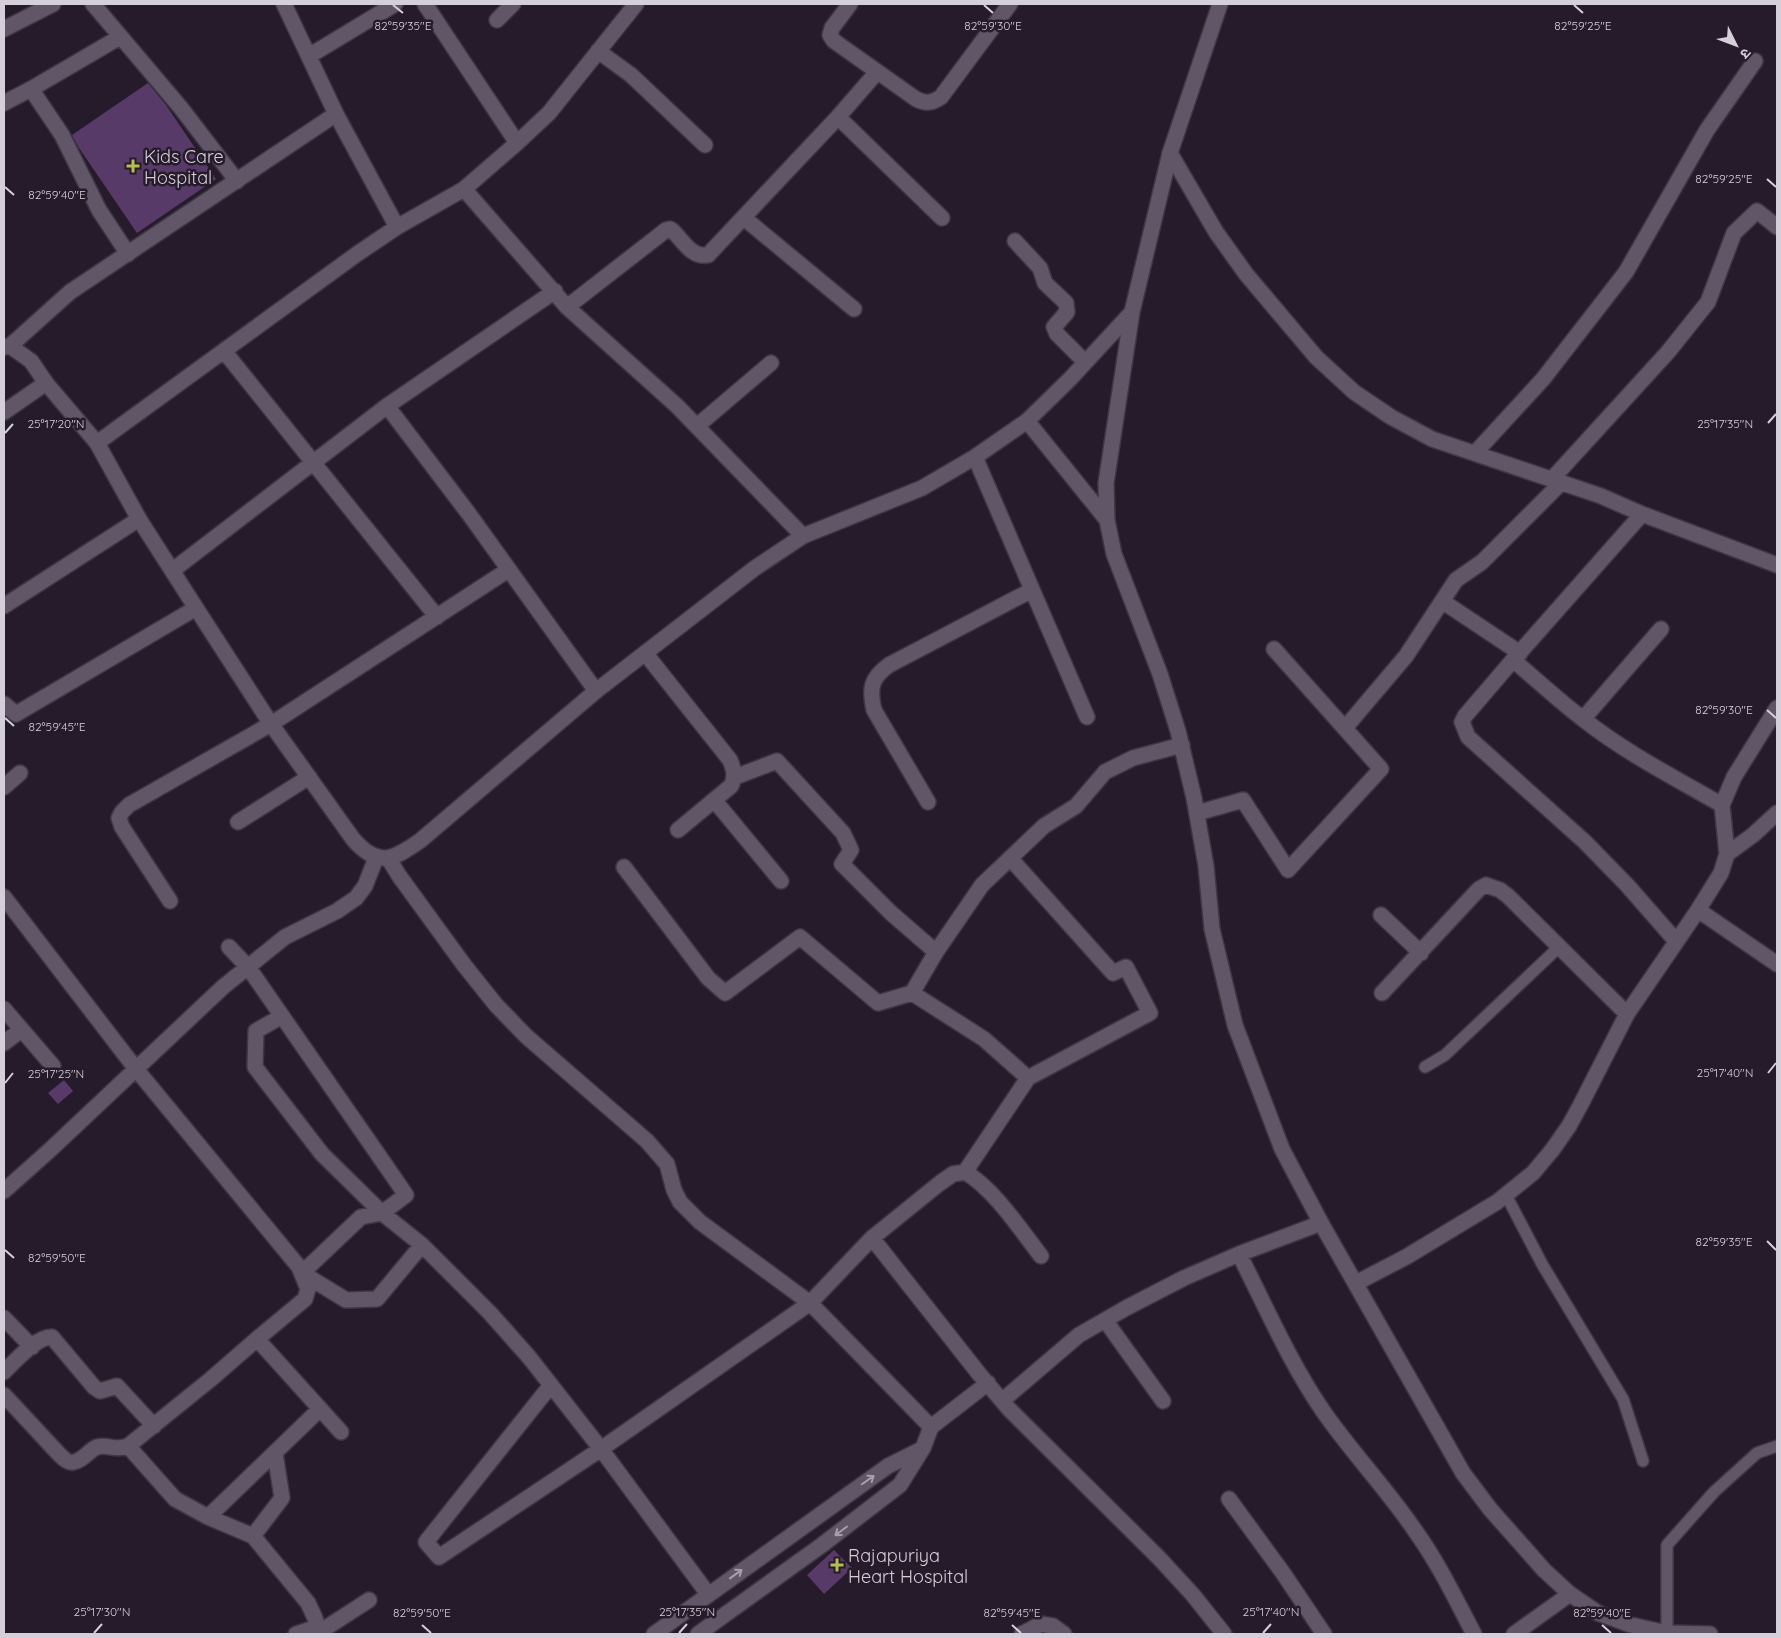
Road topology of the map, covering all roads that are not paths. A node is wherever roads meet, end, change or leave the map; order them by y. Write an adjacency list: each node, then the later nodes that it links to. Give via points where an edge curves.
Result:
1 (53, 4): 12 (street)
2 (93, 4): 13 (street)
3 (284, 4): 15 (street)
4 (394, 4): 15 (street)
5 (425, 4): 22 (street)
6 (513, 4): 11 (street)
7 (636, 4): 14 (street)
8 (850, 4): 17 (street, via 830,35)
9 (1010, 4): 17 (street, via 941,97 933,102 924,103 916,99)
10 (1220, 4): 24 (street)
11 (498, 20)
12 (4, 29)
13 (120, 36): 18 (street); 25 (street)
14 (598, 51): 22 (street, via 549,112); 23 (street, via 637,80)
15 (309, 56): 20 (street)
16 (1754, 61): 47 (street, via 1707,130 1626,272 1543,379)
17 (877, 72): 21 (street)
18 (31, 89): 19 (street); 32 (street, via 62,135 99,210)
19 (4, 103)
20 (336, 114): 25 (street); 29 (street)
21 (838, 117): 27 (street); 28 (street)
22 (517, 143): 26 (street)
23 (705, 145)
24 (1170, 153): 36 (street); 47 (street, via 1216,232 1246,274 1316,357 1354,392 1391,417 1432,439)
25 (237, 181): 32 (street)
26 (464, 189): 29 (street); 33 (street)
27 (744, 218): 34 (street, via 708,255 702,256 695,254 674,231 666,230); 35 (street)
28 (942, 218)
29 (397, 227): 38 (street)
30 (1777, 227): 50 (street, via 1757,211 1734,233 1708,302)
31 (1015, 241): 40 (street, via 1040,268 1044,283 1066,303 1067,312 1054,327 1057,334)
32 (128, 254): 37 (street, via 70,292)
33 (555, 291): 34 (street); 42 (street)
34 (567, 307): 45 (street)
35 (854, 309)
36 (1132, 312): 40 (street); 53 (street, via 1106,483)
37 (7, 346): 41 (street, via 31,361)
38 (224, 351): 46 (street); 49 (street)
39 (771, 362): 45 (street)
40 (1086, 362): 44 (street)
41 (46, 383): 43 (street); 46 (street)
42 (386, 406): 49 (street); 57 (street)
43 (4, 412)
44 (1027, 421): 48 (street); 53 (street)
45 (697, 426): 54 (street)
46 (97, 442): 52 (street)
47 (1475, 453): 50 (street)
48 (975, 457): 54 (street, via 922,488); 58 (street)
49 (312, 462): 56 (street); 62 (street)
50 (1557, 480): 51 (street); 59 (street, via 1482,562 1456,580)
51 (1642, 514): 55 (street); 66 (street)
52 (139, 519): 56 (street); 60 (street)
53 (1107, 520): 74 (street, via 1114,554 1160,674)
54 (803, 536): 65 (street, via 755,568)
55 (1777, 565)
56 (173, 570): 61 (street)
57 (508, 570): 62 (street); 67 (street)
58 (1032, 590): 70 (street); 80 (street, via 889,665 878,672 872,684 870,695 874,710)
59 (1442, 601): 66 (street); 73 (street, via 1406,656)
60 (4, 606)
61 (196, 608): 68 (street, via 16,714); 72 (street)
62 (437, 617): 72 (street)
63 (1661, 629): 71 (street)
64 (1274, 649): 73 (street)
65 (645, 653): 67 (street); 77 (street, via 730,760)
66 (1517, 657): 71 (street); 95 (street, via 1465,716 1462,722 1468,737 1585,842)
67 (596, 691): 87 (street, via 421,840 404,852)
68 (4, 704)
69 (1777, 708): 81 (street, via 1734,778)
70 (1087, 717)
71 (1583, 719): 81 (street, via 1639,758)
72 (271, 724): 76 (street); 92 (street, via 122,812 119,818 122,827)
73 (1345, 728): 83 (street, via 1381,769 1288,870 1243,800)
74 (1182, 745): 83 (street); 88 (street, via 1133,758 1105,772 1076,806 1044,826)
75 (20, 774): 78 (street)
76 (309, 777): 84 (street); 87 (street, via 363,851)
77 (735, 777): 79 (street, via 732,786); 98 (street, via 777,761 842,833 851,850 842,864)
78 (4, 787)
79 (714, 801): 85 (street); 90 (street)
80 (928, 802)
81 (1722, 806): 86 (street)
82 (1777, 812): 86 (street)
83 (1197, 813): 117 (street, via 1212,929 1235,1025 1282,1149)
84 (238, 822)
85 (678, 830)
86 (1728, 854): 93 (street, via 1721,874)
87 (382, 858): 101 (street, via 356,898 285,937); 124 (street, via 496,1005 526,1036 658,1153 667,1164 680,1202 700,1222)
88 (1010, 858): 98 (street, via 982,885); 112 (street, via 1113,972 1126,967 1150,1013)
89 (624, 867): 103 (street, via 708,978 725,993 800,937 878,1003)
90 (781, 881)
91 (4, 897): 111 (street)
92 (170, 901)
93 (1698, 910): 95 (street); 100 (street)
94 (1381, 916): 99 (street)
95 (1676, 941): 105 (street)
96 (229, 947): 101 (street)
97 (1559, 947): 99 (street, via 1508,896 1486,885); 105 (street); 110 (lane, via 1446,1055)
98 (936, 952): 103 (street)
99 (1421, 953): 102 (street)
100 (1777, 964)
101 (248, 967): 106 (street); 111 (street)
102 (1382, 993)
103 (912, 994): 112 (street, via 984,1039)
104 (4, 1009): 107 (street)
105 (1627, 1014): 115 (street, via 1569,1126 1533,1172)
106 (282, 1016): 116 (street, via 406,1195); 116 (street, via 256,1030 256,1067 322,1154)
107 (21, 1030): 108 (street); 109 (street)
108 (4, 1043)
109 (53, 1066)
110 (1425, 1067)
111 (136, 1068): 114 (street); 122 (street)
112 (1028, 1078): 113 (street)
113 (965, 1172): 118 (street, via 953,1174 940,1183); 121 (street, via 988,1190)
114 (4, 1191)
115 (1506, 1195): 123 (street); 144 (lane, via 1542,1264 1623,1399)
116 (382, 1213): 119 (street); 122 (street, via 361,1217)
117 (1321, 1223): 120 (street); 123 (street)
118 (872, 1238): 124 (street); 130 (street)
119 (422, 1244): 122 (street, via 378,1299 346,1300); 131 (street, via 489,1312)
120 (1239, 1254): 126 (street, via 1184,1278); 160 (street, via 1322,1410 1434,1558)
121 (1041, 1256)
122 (302, 1273): 127 (street, via 308,1289 305,1298)
123 (1356, 1283): 149 (street, via 1464,1473 1490,1509)
124 (810, 1303): 137 (street); 142 (street)
125 (4, 1318): 128 (street)
126 (1105, 1320): 133 (street, via 1079,1336); 134 (street)
127 (257, 1339): 135 (street); 136 (street)
128 (32, 1347): 129 (street); 136 (street, via 46,1336 52,1337 94,1387 100,1391 117,1386)
129 (4, 1372)
130 (988, 1384): 133 (street); 137 (street)
131 (551, 1385): 142 (street); 142 (street, via 426,1542 439,1557)
132 (4, 1395): 139 (street, via 68,1462 74,1462 98,1447 117,1449)
133 (1003, 1400): 158 (street, via 1159,1558)
134 (1163, 1401)
135 (320, 1408): 138 (street); 143 (street)
136 (154, 1426): 139 (street)
137 (931, 1427): 141 (street)
138 (341, 1432)
139 (128, 1446): 146 (street, via 175,1499)
140 (1777, 1446): 151 (lane, via 1757,1453 1714,1492 1667,1545)
141 (923, 1448): 148 (street, one-way to 141, via 888,1466); 155 (street, one-way to 155, via 900,1485)
142 (601, 1449): 148 (street)
143 (275, 1452): 146 (street); 147 (street, via 282,1498)
144 (1643, 1461)
145 (1229, 1499): 159 (street)
146 (208, 1517): 147 (street)
147 (253, 1536): 153 (street, via 308,1603)
148 (708, 1594): 154 (street)
149 (1570, 1594): 151 (street, via 1598,1613 1631,1626); 161 (street)
150 (369, 1600): 153 (street)
151 (1667, 1633): 162 (street)
152 (296, 1634): 153 (street, via 311,1629)
153 (318, 1634)
154 (654, 1634)
155 (698, 1634)
156 (1022, 1634): 157 (street, via 1041,1624 1053,1626)
157 (1064, 1634)
158 (1224, 1634)
159 (1324, 1634)
160 (1474, 1634)
161 (1514, 1634)
162 (1710, 1634)

